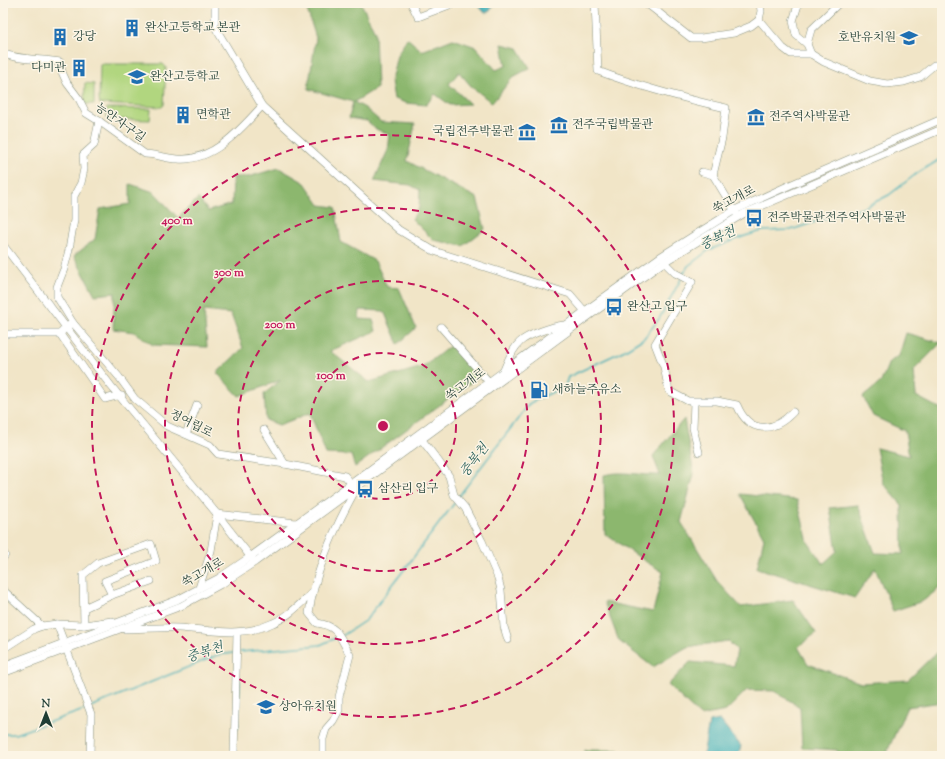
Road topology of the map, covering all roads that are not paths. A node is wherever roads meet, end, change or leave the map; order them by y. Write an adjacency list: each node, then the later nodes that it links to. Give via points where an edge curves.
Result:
1 (215, 3): 14 (street, via 215,27)
2 (411, 3): 7 (street, via 418,17)
3 (595, 3): 19 (street, via 598,71 633,85 726,108)
4 (643, 3): 9 (street, via 691,38 734,33 752,26)
5 (760, 3): 9 (street)
6 (839, 3): 10 (street, via 811,30)
7 (452, 4)
8 (798, 5): 10 (street, via 793,21 796,35)
9 (759, 20): 12 (street, via 791,54)
10 (807, 44): 12 (street)
11 (3, 53): 16 (street, 능안자구길, via 60,62 67,83 86,113)
12 (811, 54): 13 (street, via 870,81 887,84 920,77 934,66)
13 (942, 64)
14 (262, 106): 16 (street, 능안자구길, via 242,128 211,153 188,159 145,154); 23 (street, via 399,230 434,251 570,294)
15 (942, 119): 20 (street, 쑥고개로, via 790,185)
16 (99, 121): 24 (street, 정여립로, via 94,146 83,154 84,169 81,183 74,196 74,220 69,250 57,287 58,297)
17 (942, 129): 20 (street, 쑥고개로)
18 (702, 172): 19 (street)
19 (713, 175): 20 (street)
20 (737, 214): 22 (street, 쑥고개로); 23 (street, 쑥고개로, via 660,257)
21 (3, 245): 26 (street)
22 (664, 262): 23 (street, 쑥고개로); 34 (street, via 675,273 692,282 655,344 664,367 669,391)
23 (587, 313): 25 (street, 쑥고개로); 39 (street, 쑥고개로)
24 (73, 323): 26 (street); 33 (street, 정여립로)
25 (568, 324): 30 (street, 쑥고개로); 30 (street, via 535,334 520,342 510,355)
26 (66, 327): 29 (street); 32 (street)
27 (442, 327): 31 (street)
28 (3, 334): 29 (street)
29 (60, 334): 32 (street, via 105,398)
30 (503, 372): 31 (street, 쑥고개로)
31 (489, 382): 42 (street, 쑥고개로)
32 (119, 396): 33 (street); 43 (street)
33 (135, 399): 38 (street, 정여립로, via 167,426)
34 (694, 402): 36 (street, via 717,401 737,405 742,416 750,424 762,427 773,426 786,420); 40 (street, via 693,428)
35 (198, 405): 38 (street)
36 (793, 412)
37 (264, 430): 41 (street)
38 (186, 434): 41 (street, 정여립로, via 210,445 218,454)
39 (422, 440): 42 (street, 쑥고개로); 60 (street, via 449,476 454,495 482,541 498,578)
40 (699, 452)
41 (285, 464): 42 (street, 정여립로, via 345,476)
42 (354, 486): 44 (street, 쑥고개로); 47 (street, 쑥고개로); 51 (street, via 337,524)
43 (218, 514): 44 (street); 47 (street); 49 (street, via 211,551)
44 (296, 524): 47 (street, 쑥고개로)
45 (3, 552): 46 (street, via 6,555)
46 (3, 558)
47 (252, 560): 49 (street, 쑥고개로); 58 (street, 쑥고개로, via 223,583 180,606)
48 (151, 581): 52 (street)
49 (199, 588): 54 (street, 쑥고개로, via 177,600)
50 (3, 590): 57 (street)
51 (312, 594): 59 (street, via 273,623); 67 (street, via 309,613 317,623 326,624 336,630 350,655 339,697 339,710 322,738)
52 (112, 595): 53 (street); 53 (street, via 105,581 156,560 151,544 98,563 83,575)
53 (84, 608): 56 (street)
54 (124, 620): 56 (street); 61 (street, 쑥고개로)
55 (57, 624): 56 (street); 57 (street); 61 (street)
56 (84, 625)
57 (42, 626): 62 (street)
58 (118, 630): 59 (street, via 177,628); 61 (street, 쑥고개로)
59 (237, 633): 66 (street)
60 (508, 640)
61 (66, 646): 63 (street, 쑥고개로); 64 (street, 쑥고개로); 65 (street, via 90,712)
62 (3, 649)
63 (3, 666)
64 (3, 673)
65 (90, 756)
66 (234, 756)
67 (322, 756)

